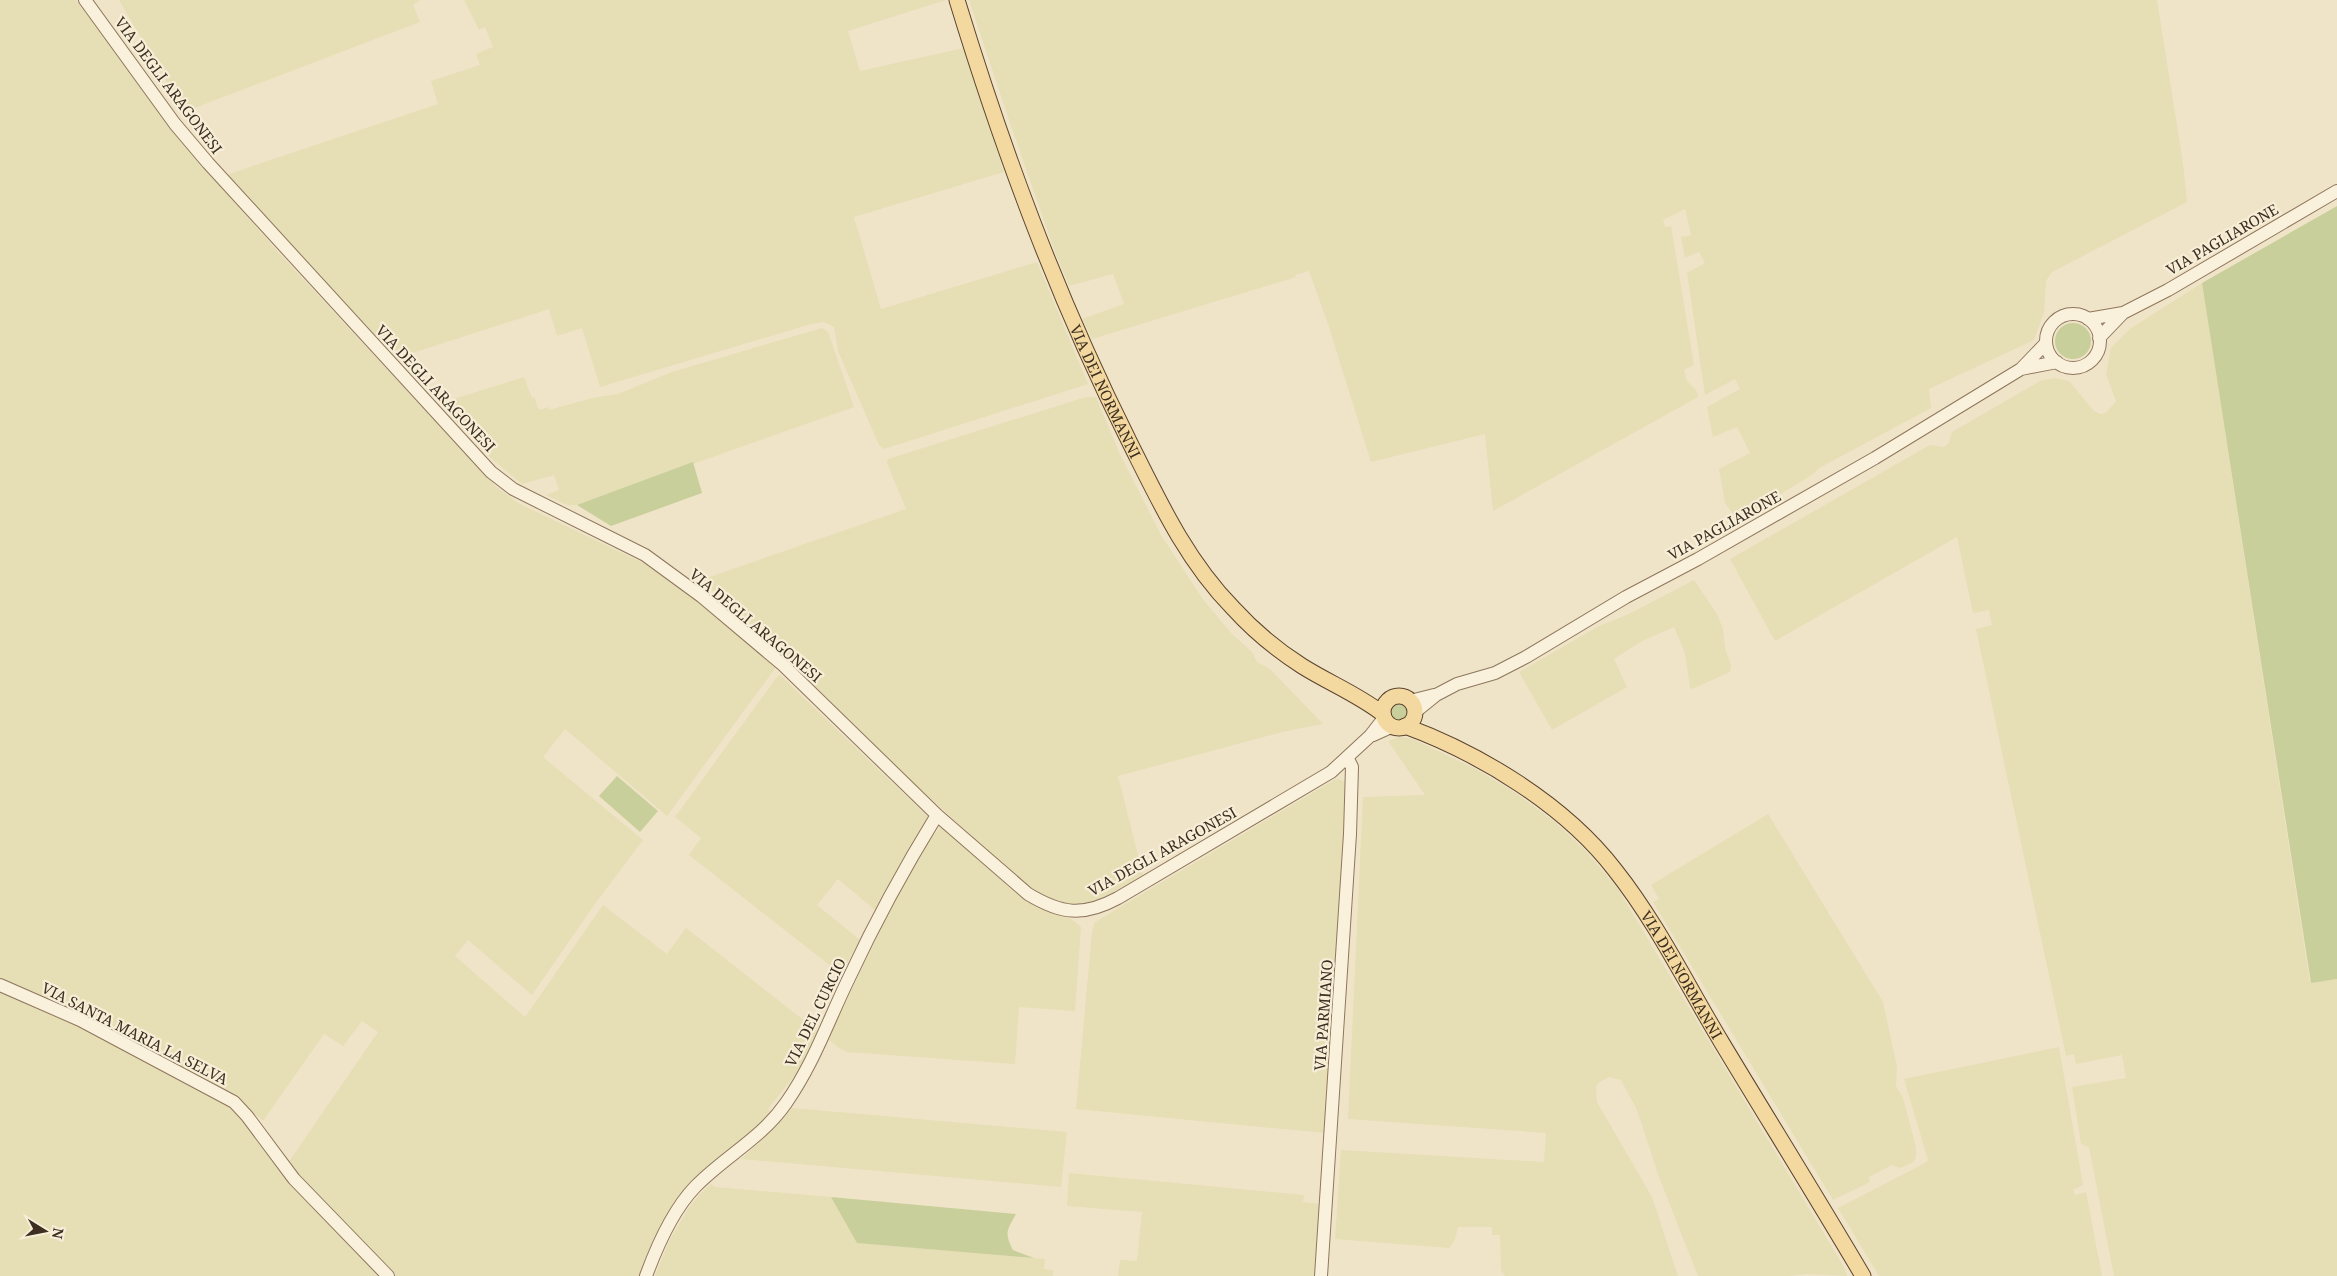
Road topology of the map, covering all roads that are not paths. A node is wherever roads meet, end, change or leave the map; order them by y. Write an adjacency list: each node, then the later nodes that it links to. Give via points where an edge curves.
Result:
1 (85, 0): 13 (street, VIA DEGLI ARAGONESI, via 175,124 208,163 491,472 513,490 644,556 701,596 783,665)
2 (957, 0): 10 (main road, VIA DEI NORMANNI, via 1001,137 1045,258 1079,338 1180,540 1205,578 1263,637 1301,665)
3 (2337, 191): 4 (street, VIA PAGLIARONE)
4 (2123, 313): 5 (street); 6 (street)
5 (2088, 319): 6 (street, via 2098,331); 7 (street, via 2081,315 2064,315 2050,326)
6 (2099, 338): 8 (street, via 2097,351 2088,363 2074,367)
7 (2046, 343): 8 (street, via 2051,357); 9 (street)
8 (2057, 362): 9 (street)
9 (2021, 370): 11 (street, VIA PAGLIARONE, via 1875,458 1626,597 1526,657 1504,669 1457,684)
10 (1367, 702): 11 (main road, VIA DEI NORMANNI); 11 (main road, via 1403,696)
11 (1401, 716): 12 (street, VIA DEGLI ARAGONESI, via 1370,736); 18 (main road, VIA DEI NORMANNI, via 1544,802 1587,838 1615,869 1652,925)
12 (1347, 757): 13 (street, VIA DEGLI ARAGONESI, via 1331,772 1220,839 1102,907 1087,911 1057,909 1028,894); 17 (street, VIA PARMIANO, via 1352,767 1350,834)
13 (937, 814): 16 (street, VIA DEL CURCIO, via 871,932 821,1043 787,1102 773,1121 695,1187 675,1214)
14 (0, 985): 15 (street, VIA SANTA MARIA LA SELVA, via 80,1020 234,1102 294,1179)
15 (388, 1276)
16 (646, 1276)
17 (1321, 1276)
18 (1862, 1276)

